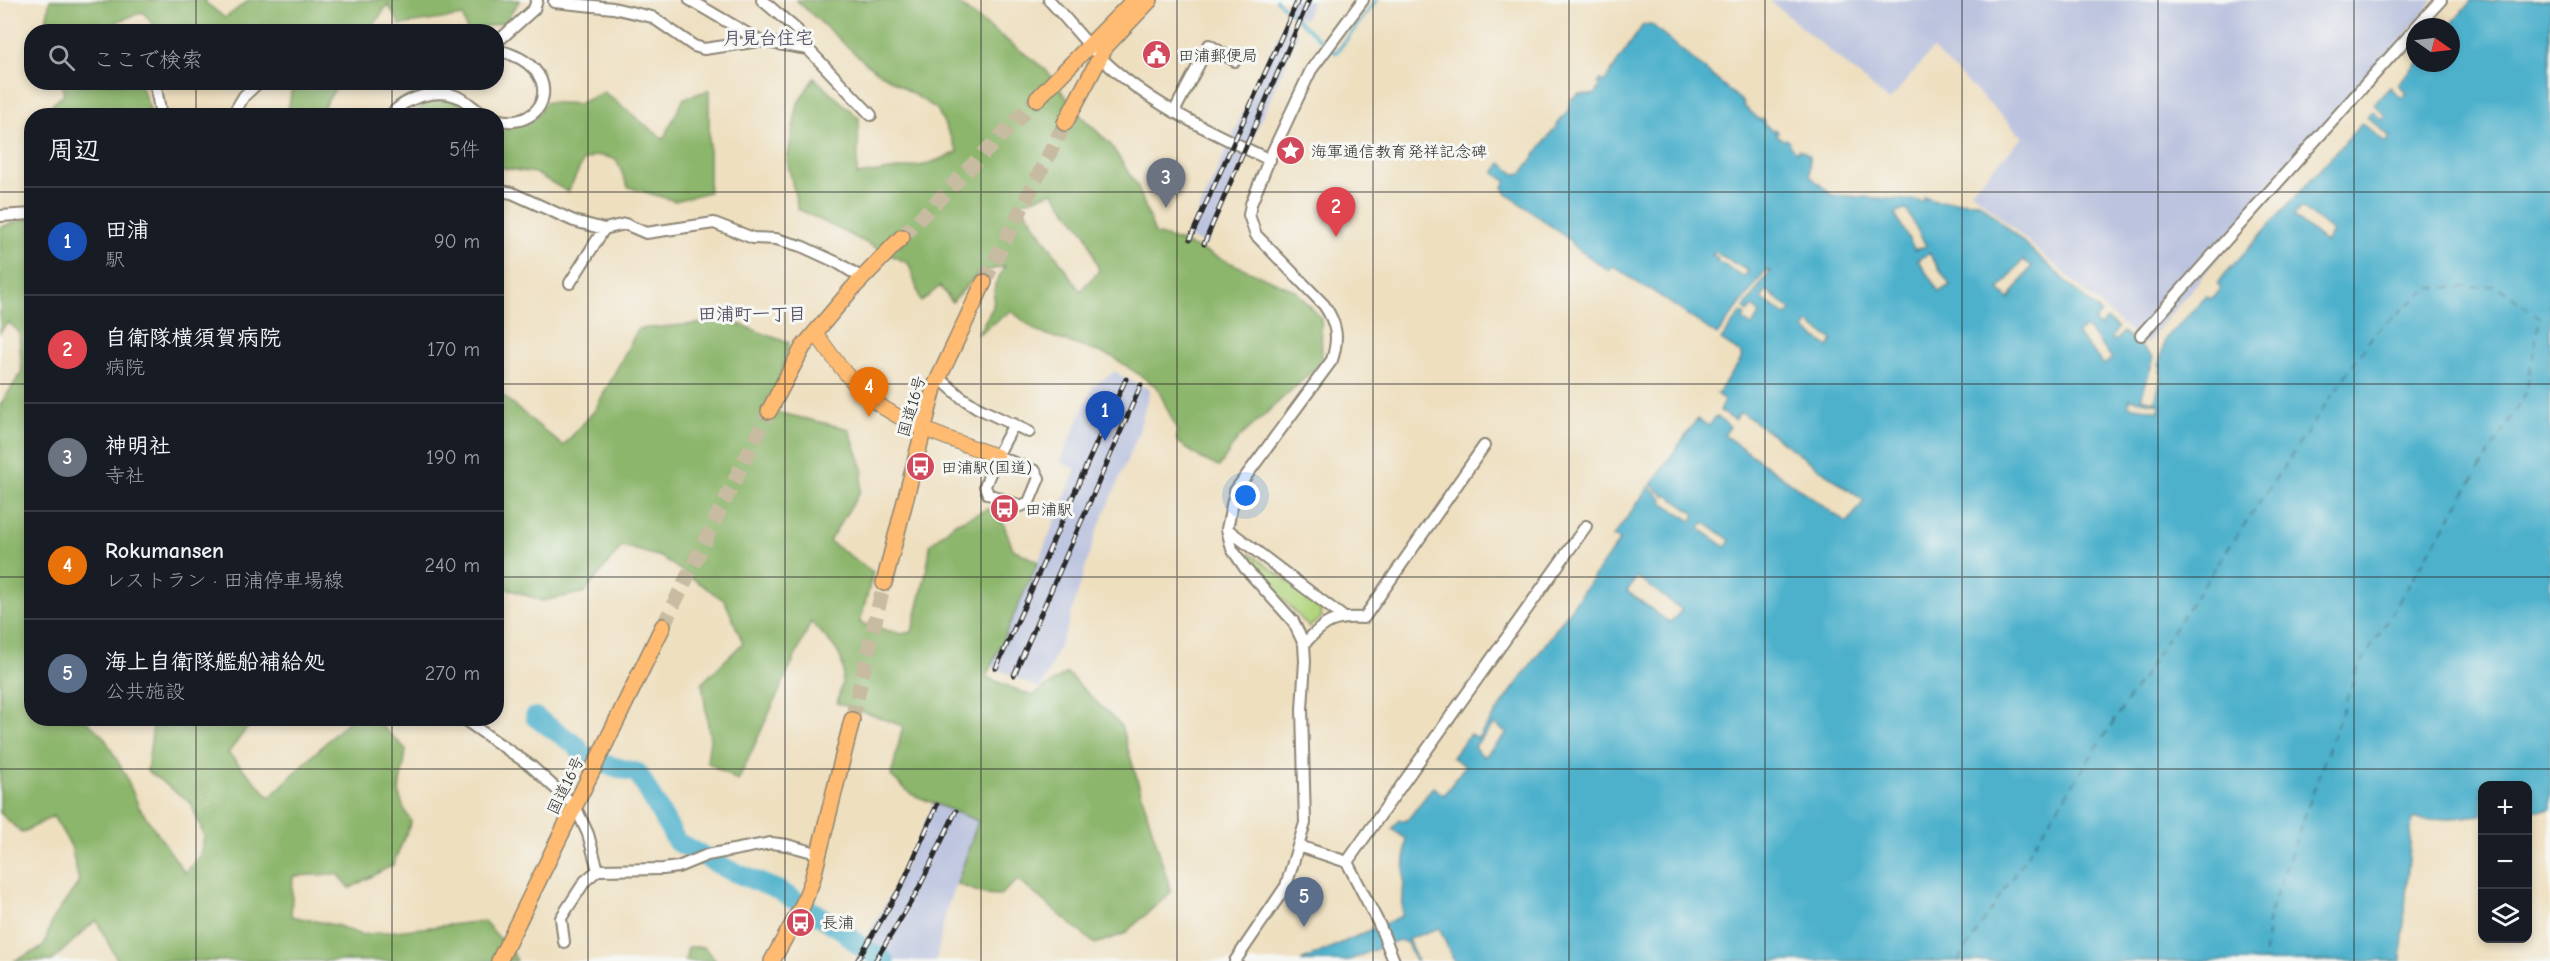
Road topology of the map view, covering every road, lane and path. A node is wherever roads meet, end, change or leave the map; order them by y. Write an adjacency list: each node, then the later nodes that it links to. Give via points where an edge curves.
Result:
1 (537, 0): 11 (street, via 534,9)
2 (690, 0): 13 (street)
3 (762, 0): 14 (street, via 797,30)
4 (1049, 0): 15 (street)
5 (1134, 0): 15 (highway)
6 (1150, 0): 15 (highway)
7 (1363, 0): 29 (street, via 1311,70)
8 (2440, 0): 10 (street)
9 (554, 2): 13 (street, via 652,17 704,49)
10 (2425, 18)
11 (504, 36)
12 (2406, 39): 39 (street)
13 (760, 41): 14 (street)
14 (807, 49): 26 (street)
15 (1095, 51): 20 (highway); 25 (street); 28 (highway)
16 (504, 52): 27 (street, via 531,64 539,73 543,89 541,103 531,115)
17 (1235, 61): 25 (street, via 1209,45)
18 (156, 90): 21 (street)
19 (250, 90): 22 (street)
20 (1037, 99)
21 (160, 108)
22 (237, 108)
23 (398, 108): 24 (street, via 413,99 444,93)
24 (475, 108)
25 (1174, 112): 29 (street)
26 (871, 115)
27 (504, 120)
28 (1065, 123)
29 (1270, 160): 48 (street, via 1251,204 1251,224 1256,236 1324,305 1335,325 1337,345 1332,360 1235,491)
30 (504, 192): 33 (street)
31 (24, 214): 32 (street)
32 (0, 216)
33 (604, 230): 35 (street, via 625,224 646,233 714,223 755,239 776,239 801,246); 37 (street)
34 (902, 237): 35 (highway)
35 (862, 278): 38 (highway)
36 (984, 282): 40 (highway, 国道16号)
37 (570, 284)
38 (815, 332): 41 (highway, via 791,367); 43 (main road, via 873,401)
39 (2141, 335)
40 (938, 377): 42 (street, via 961,397); 43 (highway, 国道16号)
41 (769, 411)
42 (1014, 424): 44 (street); 46 (street)
43 (923, 428): 46 (main road); 49 (highway, 国道16号)
44 (1029, 432)
45 (1484, 446): 50 (street, via 1364,618)
46 (997, 456): 46 (street, via 1035,471 1039,478 1029,502 1021,506 988,494 985,486)
47 (1586, 526): 58 (street)
48 (1227, 529): 50 (street); 52 (street, via 1232,549 1293,621)
49 (884, 583)
50 (1342, 616): 52 (street, via 1318,628)
51 (663, 626): 55 (highway, 国道16号)
52 (1304, 644): 56 (street, via 1305,823)
53 (852, 720): 57 (highway)
54 (474, 726): 55 (street, via 531,766)
55 (574, 806): 59 (street, via 588,834); 61 (highway, 国道16号)
56 (1299, 846): 58 (street); 63 (street, via 1286,886)
57 (820, 854): 59 (street, via 771,843 707,855 678,867); 62 (highway, via 802,907)
58 (1347, 862): 64 (street)
59 (598, 870): 60 (street, via 585,881 561,918)
60 (564, 942)
61 (499, 961)
62 (772, 961)
63 (1235, 961)
64 (1395, 961)

